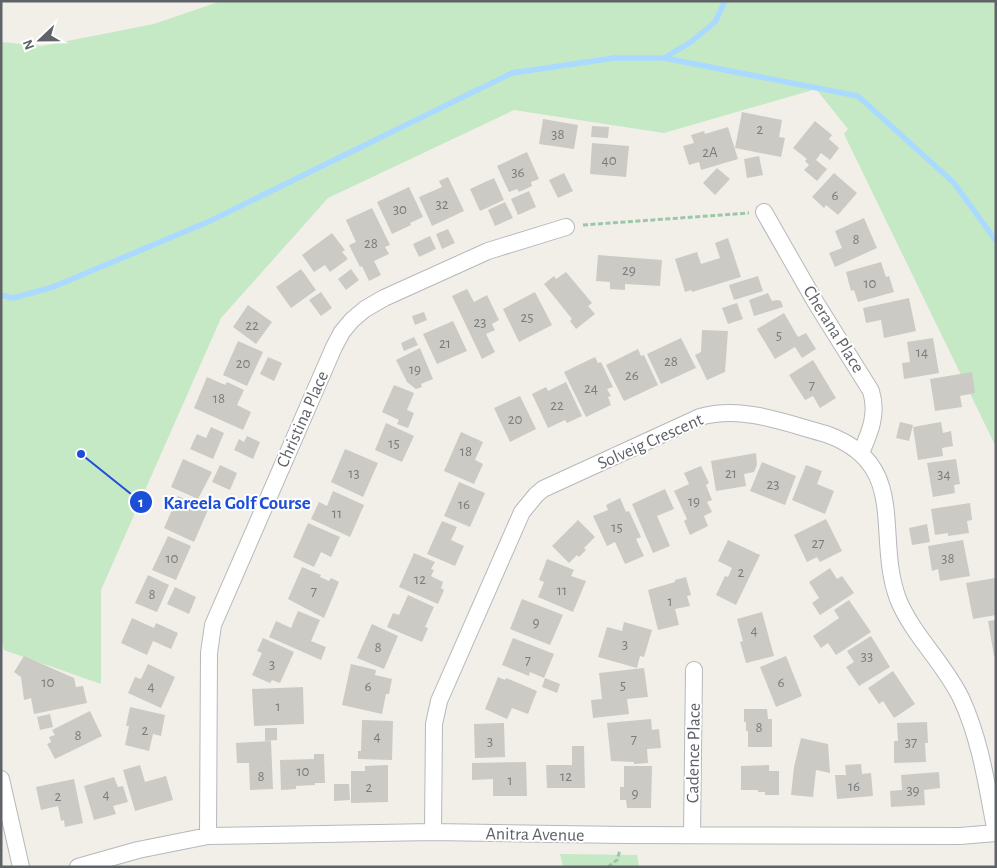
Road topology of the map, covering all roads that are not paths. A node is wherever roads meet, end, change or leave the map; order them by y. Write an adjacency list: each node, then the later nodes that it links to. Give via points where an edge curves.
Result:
1 (764, 212): 3 (street, Cherana Place, via 872,391 873,424)
2 (566, 227): 9 (street, Christina Place, via 488,251 384,298 365,309 342,332 213,625 209,653)
3 (861, 453): 6 (street, Solveig Crescent, via 836,437 817,431 753,414 715,413 700,417 536,494 522,512 438,707 434,724); 7 (street, Solveig Crescent, via 882,488 886,502 892,572 898,599 961,698 975,733)
4 (694, 670): 8 (street, Cadence Place)
5 (1, 780): 10 (street)
6 (434, 832): 8 (street, Anitra Avenue); 9 (street, Anitra Avenue)
7 (996, 833): 8 (street, Anitra Avenue, via 960,836)
8 (692, 835)
9 (208, 836): 11 (street, Anitra Avenue, via 138,850)
10 (21, 867)
11 (78, 867)

